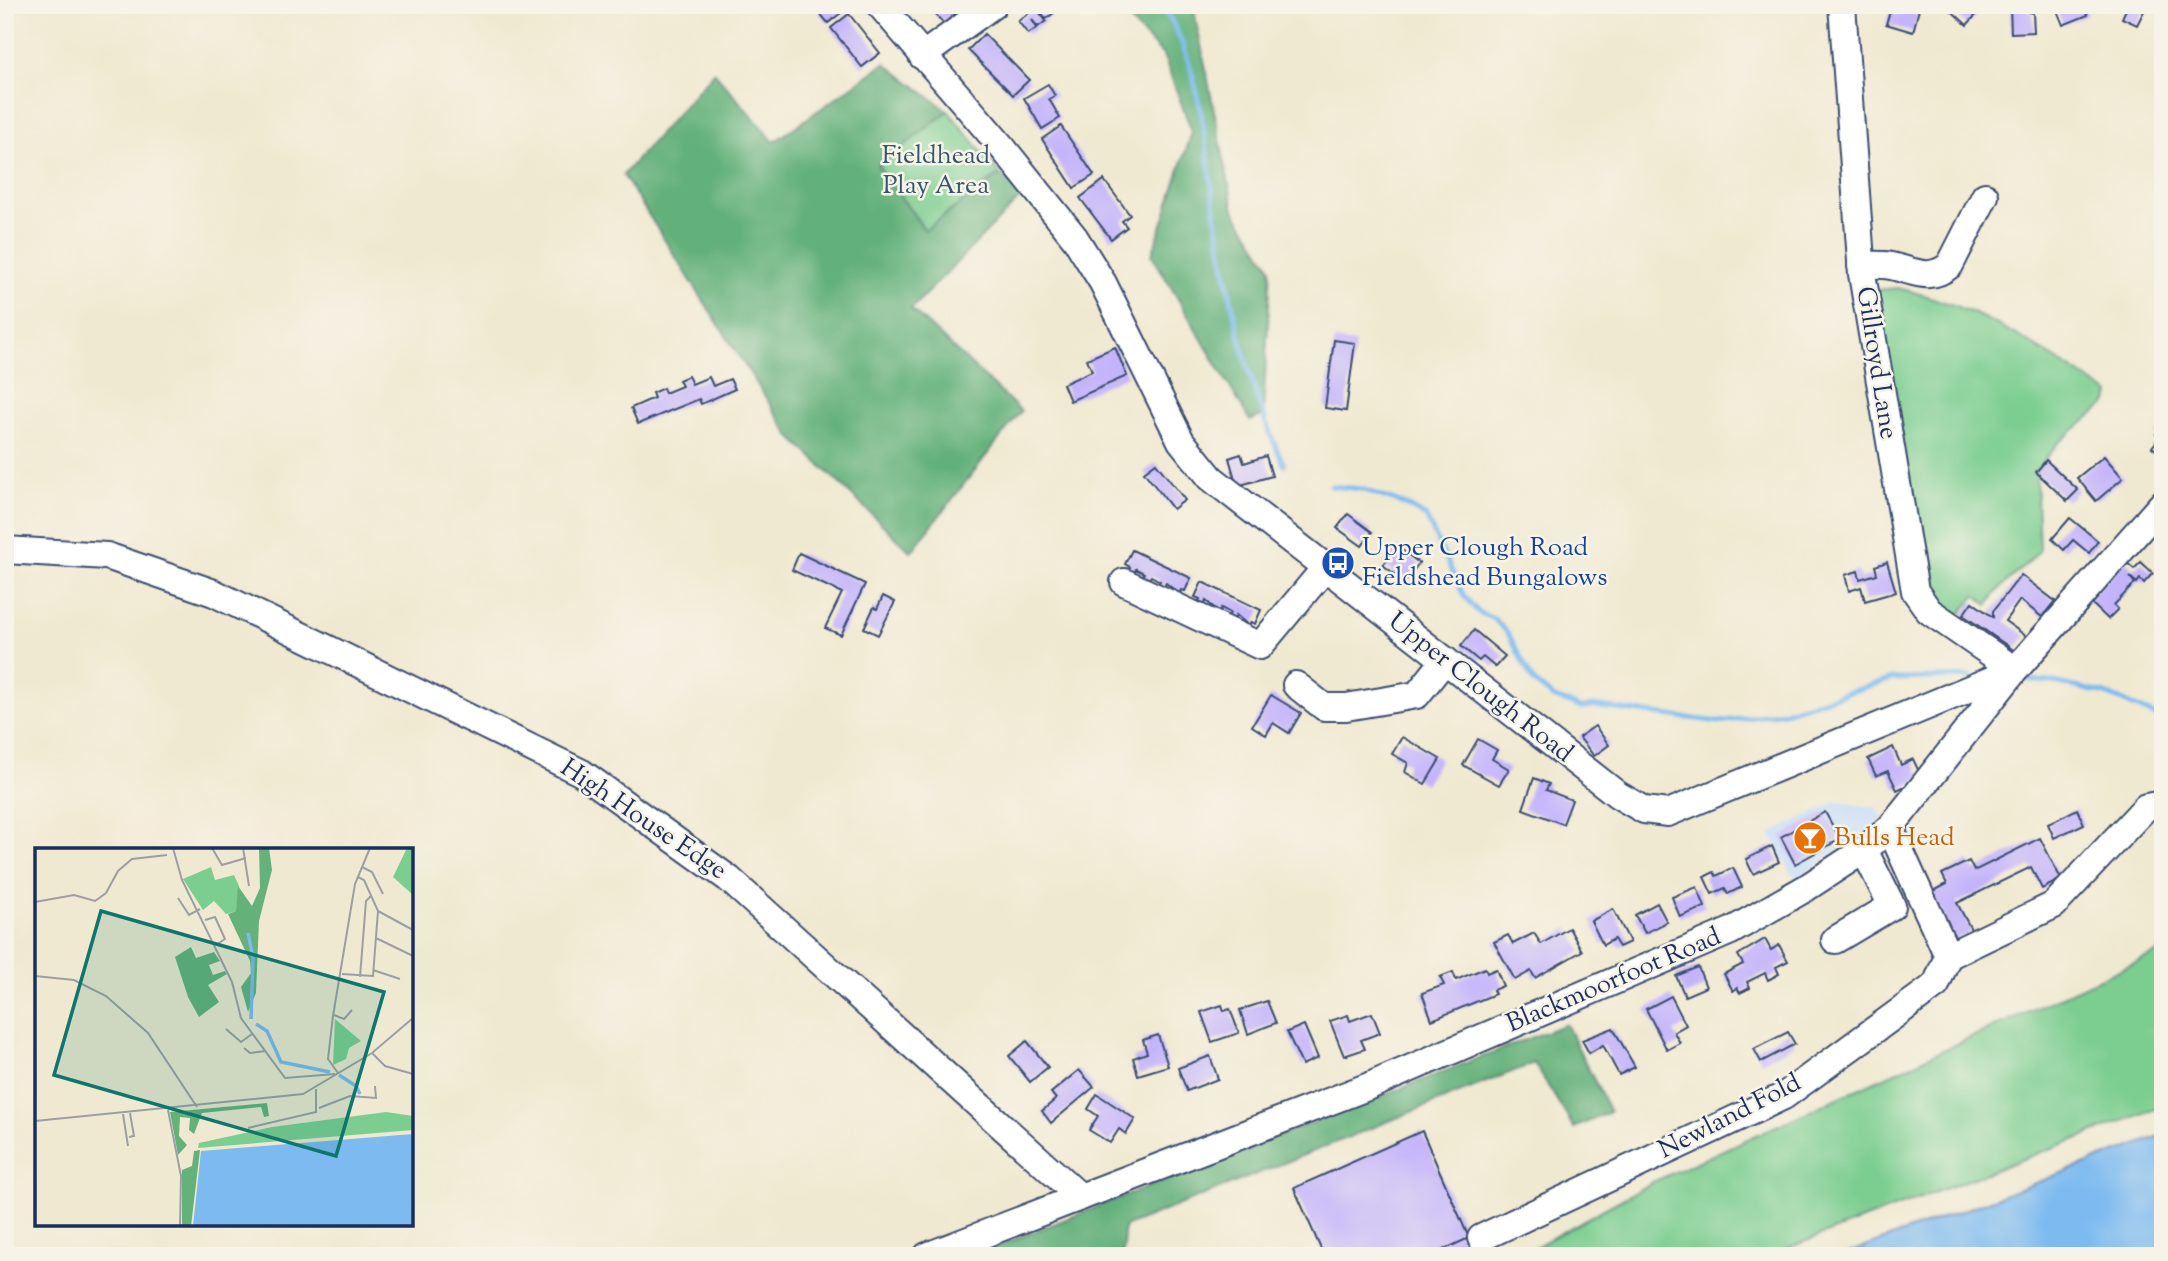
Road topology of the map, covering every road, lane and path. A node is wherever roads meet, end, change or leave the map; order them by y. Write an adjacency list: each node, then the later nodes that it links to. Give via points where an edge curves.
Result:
1 (993, 5): 4 (street)
2 (1842, 5): 6 (street, Gillroyd Lane)
3 (882, 6): 4 (street, Upper Clough Road)
4 (922, 56): 9 (street, Upper Clough Road, via 1075,237 1103,283 1181,441 1211,478)
5 (1985, 195): 6 (street, via 1950,265 1941,273 1928,276 1888,265)
6 (1861, 265): 12 (street, Gillroyd Lane, via 1914,591)
7 (2163, 503): 12 (street, Blackmoorfoot Road)
8 (5, 550): 19 (street, High House Edge, via 107,556 214,593 582,773 729,879)
9 (1326, 567): 10 (street, via 1260,646); 11 (street, Upper Clough Road)
10 (1124, 582)
11 (1445, 660): 12 (street, Upper Clough Road, via 1618,795 1644,810 1668,813); 13 (street, via 1417,695 1346,708 1324,707)
12 (2001, 681): 15 (street, Blackmoorfoot Road)
13 (1296, 685)
14 (2163, 804): 18 (street, via 2146,807 2054,905)
15 (1890, 828): 16 (street, Blackmoorfoot Road); 18 (street)
16 (1864, 850): 17 (street, via 1892,906); 19 (street, Blackmoorfoot Road, via 1731,931 1367,1087)
17 (1835, 940)
18 (1948, 956): 20 (street, Newland Fold, via 1936,985 1784,1096)
19 (1078, 1195): 21 (street, Blackmoorfoot Road)
20 (1481, 1238)
21 (927, 1256)

